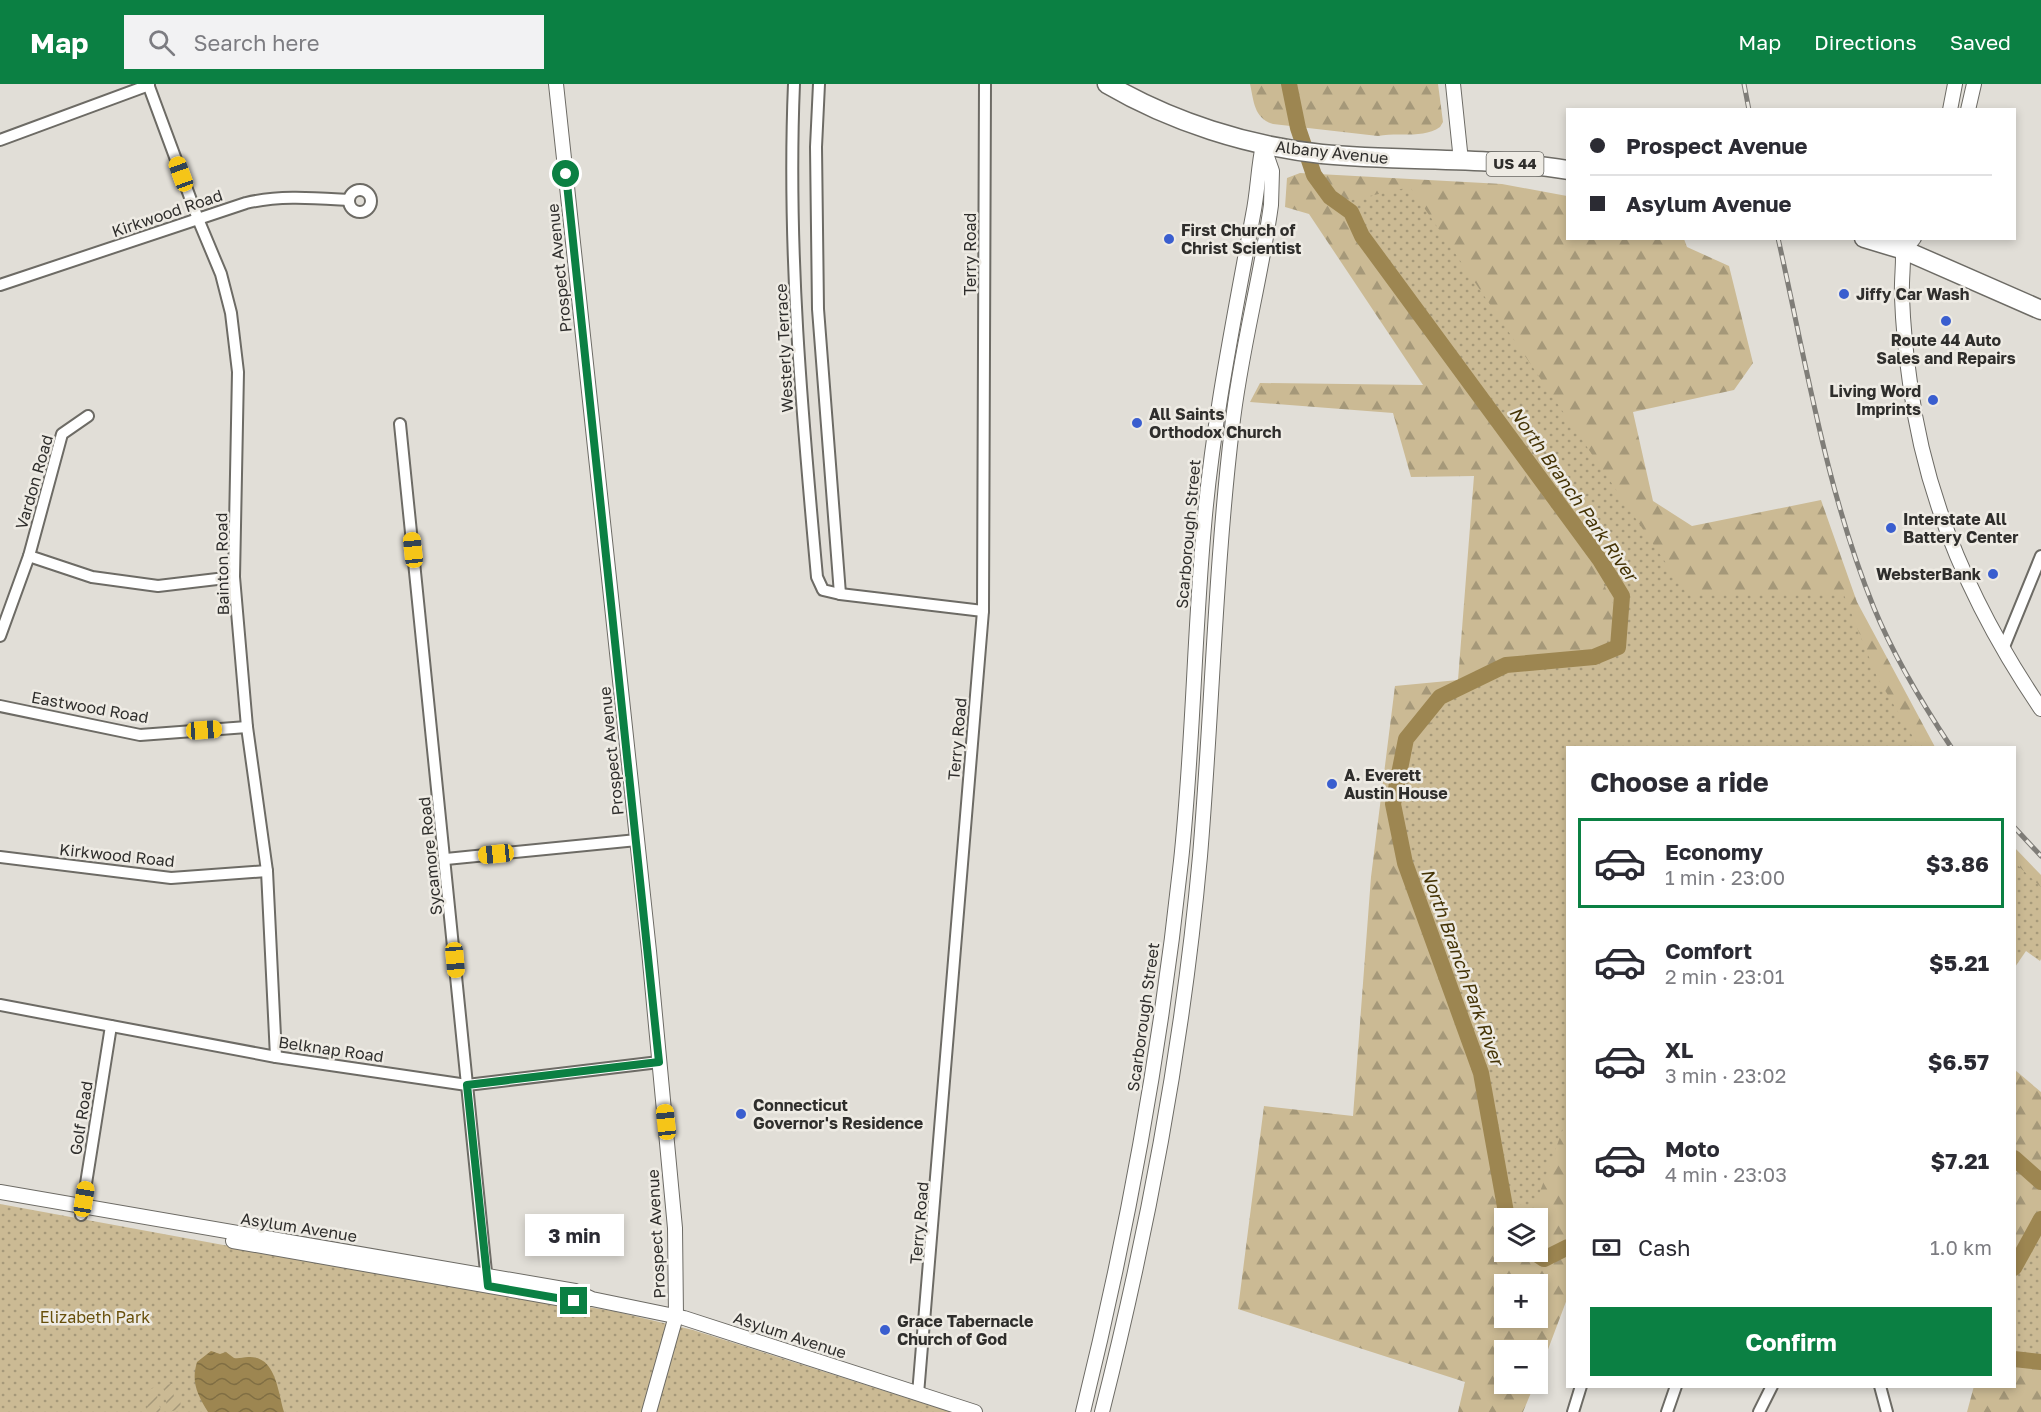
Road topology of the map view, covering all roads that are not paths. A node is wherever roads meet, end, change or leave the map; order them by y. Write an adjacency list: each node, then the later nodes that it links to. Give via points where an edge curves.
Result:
1 (556, 84): 40 (main road, Prospect Avenue)
2 (794, 84): 31 (street, Westerly Terrace, via 793,248 800,387 817,577 823,590)
3 (819, 84): 31 (street, via 818,309)
4 (985, 84): 32 (street, Terry Road)
5 (1107, 84): 13 (highway, Albany Avenue / US 44, via 1190,122)
6 (1453, 84): 14 (main road)
7 (1955, 84): 10 (main road)
8 (1972, 84): 11 (main road)
9 (149, 85): 12 (street); 17 (street, Bainton Road)
10 (1950, 108)
11 (1968, 108)
12 (0, 140)
13 (1263, 145): 14 (highway, Albany Avenue / US 44, via 1323,154); 23 (main road, Scarborough Street); 24 (main road, Scarborough Street, via 1272,171 1271,205)
14 (1461, 161): 15 (highway, Albany Avenue / US 44)
15 (1566, 170)
16 (349, 200): 17 (street, Kirkwood Road, via 267,198)
17 (198, 219): 20 (street, Kirkwood Road); 30 (street, Bainton Road, via 221,274 231,313 238,372)
18 (1886, 240): 19 (highway)
19 (1907, 242): 21 (highway); 34 (main road, via 1902,295 1906,352 1930,477 1974,596)
20 (0, 285)
21 (2041, 310)
22 (88, 416): 28 (street, Vardon Road, via 62,434)
23 (1215, 421): 24 (main road); 26 (main road, Scarborough Street)
24 (1232, 423): 27 (main road, Scarborough Street)
25 (400, 424): 44 (street, Sycamore Road)
26 (1204, 527): 27 (main road); 35 (main road, Scarborough Street)
27 (1221, 531): 36 (main road, Scarborough Street)
28 (29, 556): 30 (street, via 92,577 158,586); 33 (street, Vardon Road)
29 (2041, 556): 34 (street)
30 (234, 577): 39 (street, Bainton Road)
31 (840, 594): 32 (street, Westerly Terrace)
32 (983, 611): 66 (street, Terry Road)
33 (0, 636)
34 (2003, 649): 38 (main road)
35 (1193, 694): 36 (main road); 42 (main road, Scarborough Street)
36 (1212, 695): 43 (main road, Scarborough Street)
37 (0, 706): 39 (street, Eastwood Road, via 140,735)
38 (2041, 709)
39 (247, 727): 45 (street, Bainton Road)
40 (637, 840): 44 (street); 51 (main road, Prospect Avenue)
41 (0, 856): 45 (street, Kirkwood Road, via 171,878)
42 (1181, 858): 43 (main road); 46 (main road, Scarborough Street)
43 (1199, 858): 48 (main road, Scarborough Street)
44 (446, 859): 52 (street, Sycamore Road)
45 (267, 871): 50 (street, Bainton Road)
46 (1164, 1004): 48 (main road); 53 (main road, Scarborough Street)
47 (0, 1005): 49 (street, Belknap Road)
48 (1182, 1006): 54 (main road, Scarborough Street)
49 (111, 1026): 50 (street, Belknap Road); 57 (street, Golf Road)
50 (276, 1057): 52 (street, Belknap Road)
51 (659, 1062): 52 (street, Belknap Road); 61 (main road, Prospect Avenue, via 675,1228)
52 (467, 1085): 58 (street, Sycamore Road)
53 (1135, 1180): 54 (main road); 59 (main road, Scarborough Street)
54 (1153, 1184): 60 (main road, Scarborough Street)
55 (0, 1192): 57 (main road, Asylum Avenue)
56 (0, 1201): 57 (main road, Asylum Avenue)
57 (82, 1210): 58 (main road, Asylum Avenue)
58 (487, 1281): 61 (main road, Asylum Avenue, via 575,1291 592,1299)
59 (1110, 1299): 60 (main road); 69 (main road, Scarborough Street)
60 (1130, 1303): 70 (main road, Scarborough Street)
61 (676, 1316): 66 (main road, Asylum Avenue); 67 (main road, Prospect Avenue)
62 (1580, 1388): 71 (street)
63 (1675, 1388): 72 (street)
64 (1771, 1388): 73 (street)
65 (1881, 1388): 74 (street)
66 (918, 1394): 68 (main road, Asylum Avenue)
67 (649, 1412)
68 (975, 1412)
69 (1083, 1412)
70 (1102, 1412)
71 (1573, 1412)
72 (1667, 1412)
73 (1759, 1412)
74 (1887, 1412)

